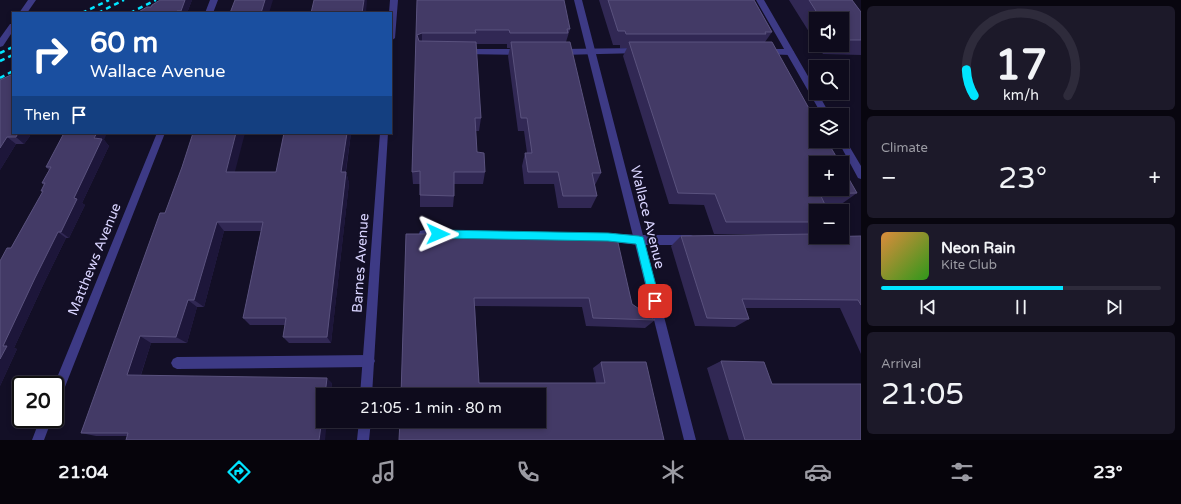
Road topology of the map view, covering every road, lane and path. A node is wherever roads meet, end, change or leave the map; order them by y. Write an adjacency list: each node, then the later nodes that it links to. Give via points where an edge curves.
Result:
1 (32, 0): 6 (street)
2 (214, 0): 7 (street)
3 (394, 0): 8 (street)
4 (578, 0): 15 (street, Wallace Avenue)
5 (760, 0): 17 (street)
6 (24, 12)
7 (209, 12)
8 (392, 25)
9 (12, 27): 10 (street)
10 (0, 44)
11 (647, 51): 15 (street)
12 (454, 52): 13 (street)
13 (534, 52)
14 (550, 52): 15 (street)
15 (592, 52): 26 (street, Wallace Avenue)
16 (758, 52): 17 (street)
17 (790, 52): 18 (street)
18 (822, 108)
19 (161, 134): 30 (street, Matthews Avenue)
20 (384, 134): 28 (street, Barnes Avenue)
21 (846, 148): 22 (street)
22 (861, 175)
23 (424, 234): 24 (street)
24 (486, 235)
25 (594, 237): 26 (street)
26 (639, 240): 27 (street); 36 (street, Wallace Avenue)
27 (703, 240)
28 (369, 361): 29 (street); 31 (street, Barnes Avenue)
29 (177, 363)
30 (63, 376)
31 (367, 388)
32 (43, 428): 34 (street)
33 (364, 428): 35 (street)
34 (38, 440)
35 (363, 440)
36 (690, 440)

